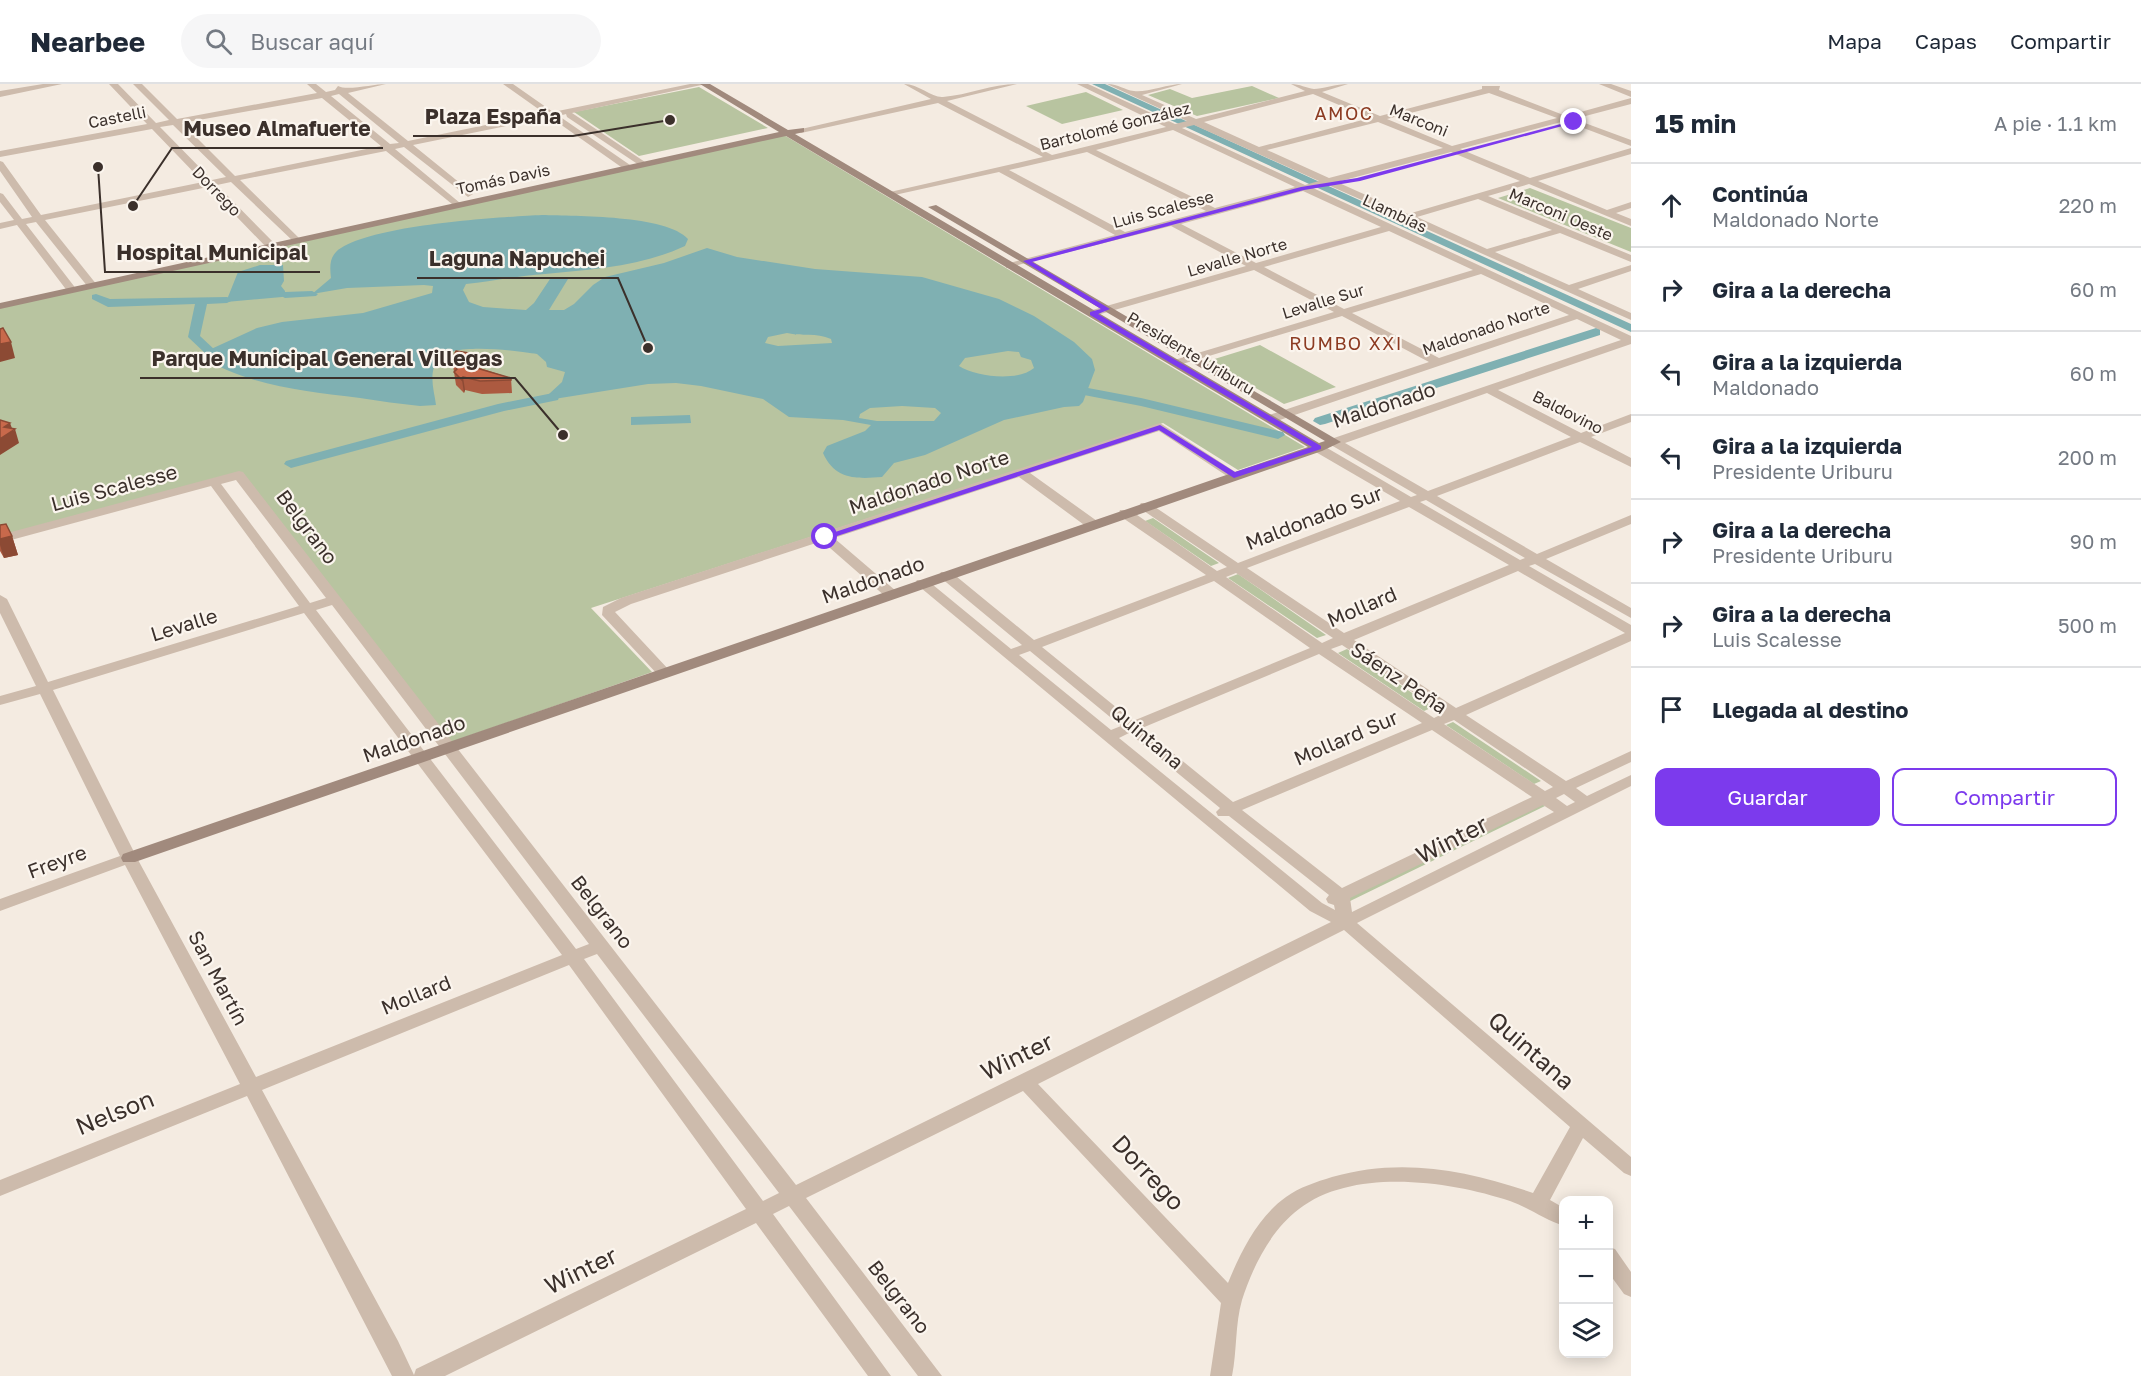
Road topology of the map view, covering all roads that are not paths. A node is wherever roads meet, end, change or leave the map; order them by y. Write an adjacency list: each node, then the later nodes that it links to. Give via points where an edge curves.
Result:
1 (29, 84): 24 (street)
2 (58, 84): 27 (street)
3 (113, 84): 40 (street, Dorrego)
4 (137, 84): 37 (street, Dorrego)
5 (350, 84): 22 (street, Castelli)
6 (382, 84): 22 (street, Castelli)
7 (507, 84): 34 (street)
8 (524, 84): 35 (street)
9 (664, 84): 35 (street)
10 (703, 84): 36 (street); 42 (street, Presidente Uriburu)
11 (722, 84): 42 (street, Presidente Uriburu)
12 (908, 84): 30 (street)
13 (982, 84): 30 (street, Tomás Davis)
14 (1013, 84): 31 (street, Tomás Davis)
15 (1081, 84): 41 (street, Llambías)
16 (1111, 84): 28 (street, Llambías)
17 (1178, 84): 28 (street)
18 (1295, 84): 26 (street, Marconi)
19 (1344, 84): 26 (street, Bartolomé González)
20 (1474, 84): 23 (street)
21 (1603, 84): 29 (street)
22 (336, 88): 25 (street, Castelli); 44 (street)
23 (1491, 88): 38 (street); 39 (street)
24 (0, 89)
25 (318, 90): 37 (street, Castelli); 45 (street)
26 (1313, 92): 38 (street, Marconi); 41 (street, Bartolomé González)
27 (0, 94)
28 (1135, 94): 41 (street, Llambías)
29 (1631, 94)
30 (930, 95): 31 (street); 42 (street, Tomás Davis)
31 (939, 100): 42 (street, Tomás Davis); 53 (street)
32 (1631, 101): 39 (street, Luis Scalesse)
33 (1631, 106): 39 (street, Luis Scalesse)
34 (542, 108): 35 (street); 44 (street)
35 (554, 110): 36 (street); 44 (street); 56 (street)
36 (565, 112): 54 (street)
37 (173, 119): 40 (street, Castelli); 58 (street, Dorrego)
38 (1377, 119): 49 (street); 50 (street, Marconi)
39 (1573, 119): 43 (street); 46 (street); 50 (street, Luis Scalesse)
40 (152, 123): 48 (street, Castelli); 52 (street, Castelli); 59 (street, Dorrego)
41 (1183, 124): 47 (street, Bartolomé González); 49 (street, Llambías); 62 (street, Llambías)
42 (789, 128): 54 (street, Tomás Davis); 63 (street, Presidente Uriburu); 65 (street, Presidente Uriburu)
43 (1631, 138)
44 (402, 141): 45 (street); 64 (street)
45 (384, 144): 58 (street); 68 (street)
46 (1631, 144)
47 (1088, 149): 53 (street, Bartolomé González); 70 (street)
48 (0, 150)
49 (1258, 150): 61 (street, Llambías)
50 (1454, 151): 60 (street, Marconi); 61 (street, Luis Scalesse)
51 (1631, 151): 60 (street)
52 (0, 154)
53 (1052, 158): 57 (street, Bartolomé González)
54 (638, 161): 56 (street, Tomás Davis)
55 (0, 164): 72 (street)
56 (623, 164): 64 (street, Tomás Davis); 68 (street, Tomás Davis)
57 (1002, 170): 63 (street, Bartolomé González); 81 (street)
58 (229, 176): 59 (street); 82 (street, Dorrego)
59 (207, 180): 72 (street); 83 (street, Dorrego)
60 (1529, 181): 67 (street); 71 (street, Marconi)
61 (1329, 183): 62 (street, Luis Scalesse); 74 (street, Llambías)
62 (1308, 187): 70 (street, Luis Scalesse); 79 (street, Llambías)
63 (907, 191): 65 (street, Bartolomé González); 86 (street, Presidente Uriburu)
64 (468, 194): 68 (street, Tomás Davis)
65 (893, 194): 87 (street, Presidente Uriburu)
66 (0, 196): 75 (street)
67 (1479, 196): 74 (street); 80 (street, Marconi Oeste)
68 (454, 201): 82 (street, Tomás Davis)
69 (1631, 206): 71 (street)
70 (1215, 212): 76 (street, Luis Scalesse)
71 (1607, 213): 77 (street, Marconi)
72 (36, 215): 75 (street); 91 (street)
73 (0, 217): 75 (street)
74 (1407, 217): 84 (street, Llambías)
75 (16, 218): 78 (street); 92 (street)
76 (1172, 223): 81 (street, Luis Scalesse); 88 (street)
77 (1631, 223)
78 (0, 226)
79 (1389, 228): 88 (street, Levalle Norte); 90 (street, Llambías)
80 (1561, 230): 84 (street); 85 (street, Marconi Oeste)
81 (1124, 236): 86 (street, Luis Scalesse)
82 (291, 237): 83 (street, Tomás Davis)
83 (268, 242): 91 (street, Tomás Davis)
84 (1486, 252): 93 (street, Llambías)
85 (1631, 259)
86 (1026, 261): 87 (street, Luis Scalesse); 96 (street, Presidente Uriburu)
87 (1010, 266): 98 (street, Presidente Uriburu)
88 (1255, 268): 96 (street, Levalle Norte); 97 (street)
89 (1631, 268): 93 (street, Maldonado Norte)
90 (1481, 271): 97 (street, Levalle Sur); 99 (street, Llambías)
91 (89, 282): 92 (street, Tomás Davis)
92 (69, 286): 94 (street, Tomás Davis); 95 (street, Tomás Davis)
93 (1568, 289): 100 (street, Llambías)
94 (0, 297)
95 (0, 306)
96 (1107, 309): 98 (street, Levalle Norte); 102 (street, Presidente Uriburu)
97 (1342, 313): 102 (street, Levalle Sur); 103 (street)
98 (1093, 314): 104 (street, Presidente Uriburu)
99 (1576, 316): 101 (street, Llambías); 103 (street, Maldonado Norte)
100 (1631, 317)
101 (1631, 340): 105 (street, Maldonado)
102 (1191, 358): 104 (street, Levalle Sur); 106 (street, Presidente Uriburu)
103 (1438, 362): 106 (street, Maldonado Norte)
104 (1175, 363): 108 (street, Presidente Uriburu)
105 (1489, 390): 109 (street, Baldovino); 110 (street, Maldonado)
106 (1286, 413): 108 (street, Maldonado Norte); 110 (street, Presidente Uriburu)
107 (1631, 418): 109 (street, Maldonado Sur)
108 (1270, 419): 111 (street, Presidente Uriburu)
109 (1580, 437): 112 (street, Baldovino); 117 (street, Maldonado Sur)
110 (1335, 442): 111 (street, Maldonado); 117 (street, Presidente Uriburu)
111 (1318, 448): 115 (street, Maldonado); 118 (street, Presidente Uriburu)
112 (1631, 463)
113 (1022, 473): 115 (street, Maldonado Norte, via 1160,427); 122 (street); 123 (street, Maldonado Norte)
114 (239, 475): 116 (street, Luis Scalesse); 133 (street, Belgrano)
115 (1234, 475): 119 (street, Maldonado)
116 (214, 482): 124 (street, Luis Scalesse); 134 (street)
117 (1427, 496): 118 (street, Maldonado Sur); 125 (street, Presidente Uriburu)
118 (1410, 502): 126 (street, Presidente Uriburu); 127 (street, Maldonado Sur)
119 (1145, 506): 120 (street, Maldonado); 127 (street, Sáenz Peña)
120 (1125, 513): 122 (street, Maldonado); 129 (street, Sáenz Peña)
121 (1631, 519): 125 (street, Mollard)
122 (1092, 524): 128 (street, Maldonado)
123 (825, 537): 131 (street); 141 (street, Maldonado Norte, via 608,610)
124 (0, 539)
125 (1535, 559): 126 (street, Mollard); 135 (street, Presidente Uriburu)
126 (1519, 566): 136 (street, Presidente Uriburu); 137 (street, Mollard)
127 (1237, 568): 129 (street, Maldonado Sur); 137 (street, Sáenz Peña)
128 (946, 575): 130 (street, Maldonado); 138 (street, Quintana)
129 (1215, 576): 138 (street, Maldonado Sur); 139 (street, Sáenz Peña)
130 (922, 583): 131 (street, Maldonado); 140 (street, Quintana)
131 (891, 594): 141 (street, Maldonado)
132 (0, 598): 142 (street, San Martín)
133 (334, 600): 134 (street, Levalle); 148 (street, Belgrano)
134 (307, 608): 142 (street, Levalle); 150 (street)
135 (1631, 614)
136 (1631, 633): 144 (street, Mollard Sur)
137 (1342, 639): 139 (street, Mollard); 144 (street, Sáenz Peña)
138 (1032, 646): 140 (street, Maldonado Sur); 146 (street, Quintana)
139 (1320, 648): 145 (street, Sáenz Peña); 146 (street, Mollard)
140 (1010, 654): 147 (street, Quintana)
141 (664, 673): 148 (street, Maldonado)
142 (45, 688): 143 (street, Levalle); 158 (street, San Martín)
143 (0, 701)
144 (1454, 714): 145 (street, Mollard Sur); 152 (street, Sáenz Peña)
145 (1432, 724): 153 (street, Sáenz Peña); 155 (street, Mollard Sur)
146 (1132, 727): 147 (street, Mollard); 155 (street, Quintana)
147 (1110, 736): 157 (street, Quintana)
148 (447, 748): 150 (street, Maldonado); 163 (street, Belgrano)
149 (1631, 756): 152 (street, Winter)
150 (420, 757): 158 (street, Maldonado); 164 (street)
151 (1631, 780): 154 (street, Winter)
152 (1566, 788): 153 (street, Winter); 154 (street, Sáenz Peña)
153 (1545, 797): 156 (street, Sáenz Peña); 159 (street, Winter)
154 (1586, 802): 156 (street, Winter)
155 (1232, 809): 157 (street, Mollard Sur); 159 (street, Quintana)
156 (1565, 812): 162 (street, Winter)
157 (1209, 818): 161 (street, Quintana)
158 (129, 858): 160 (street, Freyre); 166 (street, San Martín)
159 (1341, 896): 161 (street, Winter); 162 (street)
160 (0, 905)
161 (1316, 907): 162 (street, Quintana)
162 (1345, 922): 165 (street, Winter); 167 (street, Quintana)
163 (600, 946): 164 (street, Mollard); 170 (street, Belgrano)
164 (572, 956): 166 (street, Mollard); 172 (street)
165 (1025, 1082): 170 (street, Winter); 176 (street, Dorrego)
166 (250, 1085): 169 (street, Nelson); 178 (street, San Martín)
167 (1581, 1125): 168 (street, Quintana); 171 (street)
168 (1631, 1168)
169 (0, 1188)
170 (792, 1196): 172 (street, Winter); 181 (street, Belgrano)
171 (1538, 1203): 173 (street); 176 (street, via 1452,1176 1367,1174 1325,1186 1292,1203 1266,1231)
172 (758, 1212): 179 (street, Winter); 180 (street)
173 (1559, 1216)
174 (1613, 1262): 175 (street)
175 (1631, 1288)
176 (1232, 1301): 177 (street)
177 (1224, 1374)
178 (403, 1376)
179 (424, 1376)
180 (880, 1376)
181 (931, 1376)

